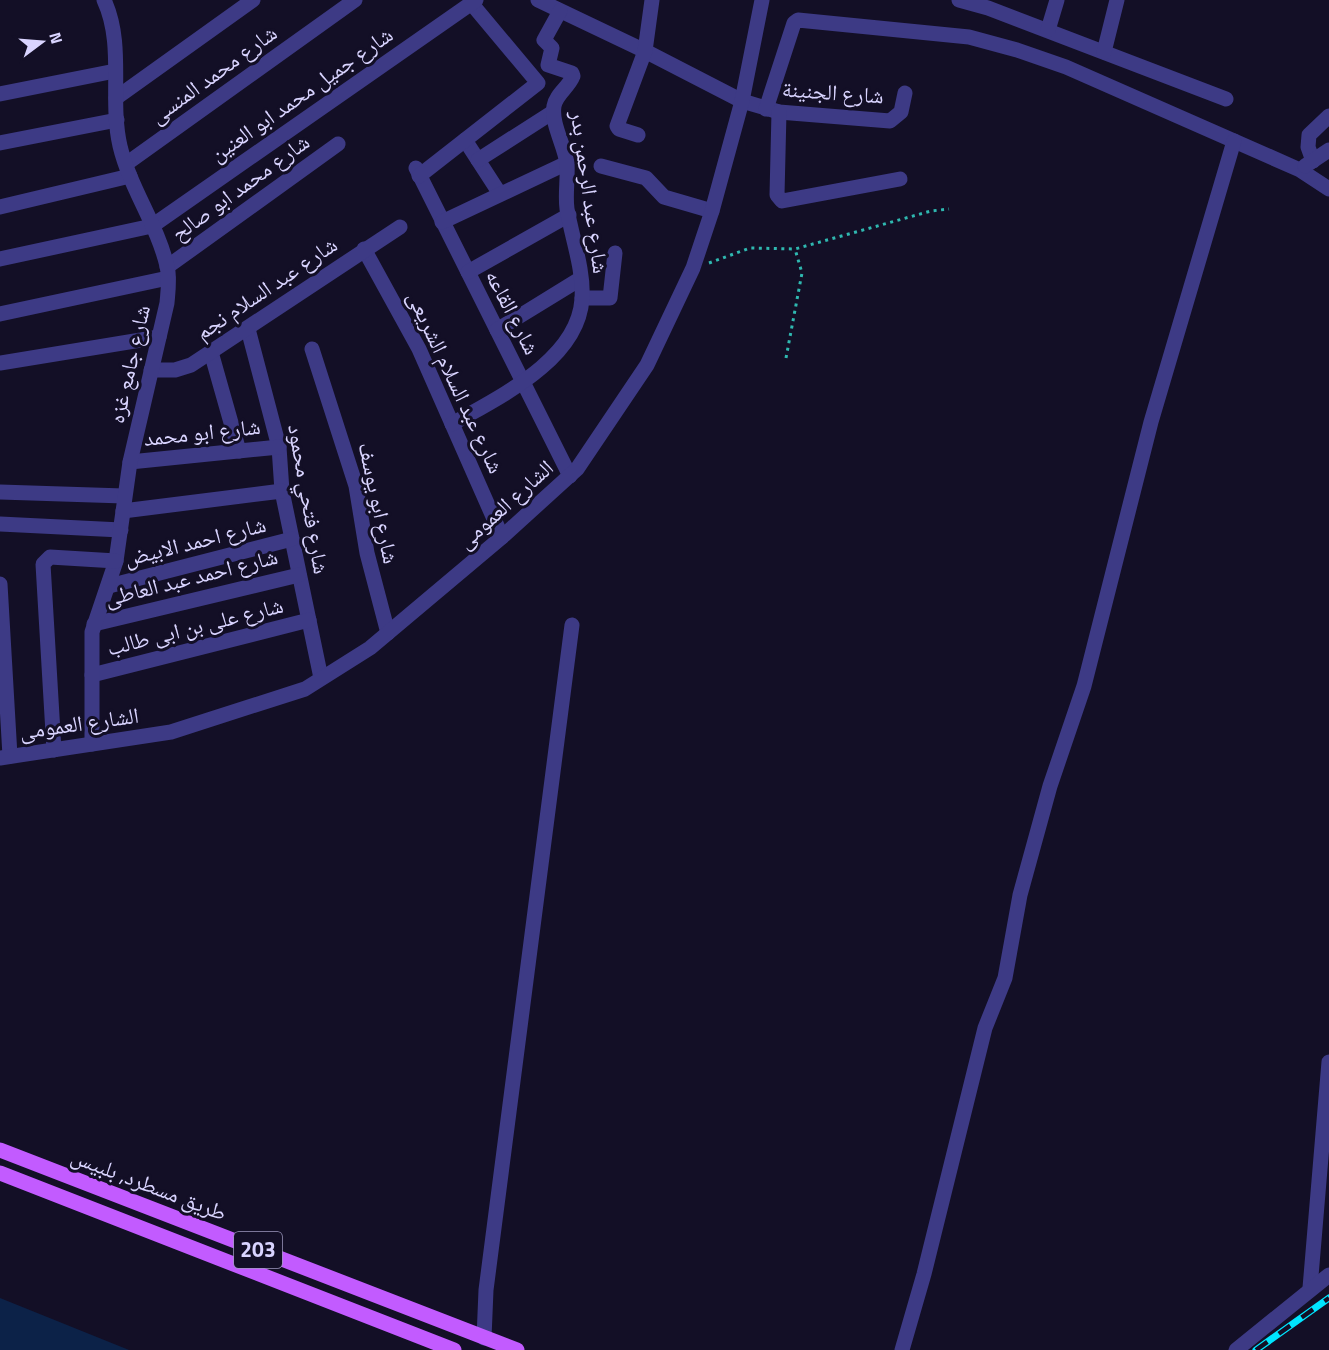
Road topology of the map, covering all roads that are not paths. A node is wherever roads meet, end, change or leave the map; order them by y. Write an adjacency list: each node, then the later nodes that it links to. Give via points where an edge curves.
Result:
1 (104, 0): 16 (street, شارع جامع غزه, via 116,44)
2 (253, 0): 19 (street)
3 (355, 0): 36 (street, شارع محمد المنسى)
4 (538, 0): 12 (street, شارع الجنينة)
5 (652, 0): 14 (street)
6 (762, 0): 21 (street, الشارع العمومى)
7 (959, 0): 11 (street)
8 (1057, 0): 13 (street)
9 (1117, 0): 15 (street)
10 (473, 2): 27 (street, via 537,83); 44 (street, شارع جميل محمد ابو العنين)
11 (990, 4): 13 (street)
12 (561, 11): 14 (street, شارع الجنينة); 23 (street, شارع عبد الرحمن بدر, via 544,38 552,48 547,63 573,76 556,100)
13 (1048, 30): 15 (street)
14 (645, 51): 21 (street, شارع الجنينة); 26 (street, via 616,126)
15 (1104, 52): 20 (street)
16 (115, 71): 18 (street); 19 (street, شارع جامع غزه)
17 (905, 93): 22 (street, شارع الجنينة, via 901,112 890,121)
18 (0, 94)
19 (116, 98): 25 (street, شارع جامع غزه)
20 (1226, 99)
21 (742, 101): 22 (street, شارع الجنينة); 41 (street, الشارع العمومى)
22 (773, 111): 28 (street, via 794,23 803,19 969,37 1017,50 1066,67); 37 (street, via 777,195 782,201)
23 (554, 112): 32 (street); 33 (street, شارع عبد الرحمن بدر)
24 (1329, 116): 34 (street, via 1309,135)
25 (117, 120): 29 (street); 36 (street, شارع جامع غزه)
26 (638, 135)
27 (465, 140): 32 (street); 43 (street, شارع القاعه, via 417,172)
28 (1234, 141): 34 (street); 96 (street, via 1151,422 1084,686 1050,786 1020,895 1005,978 985,1028)
29 (0, 143)
30 (338, 144): 49 (street, شارع محمد ابو صالح)
31 (1329, 150): 34 (street)
32 (478, 160): 39 (street)
33 (567, 163): 39 (street); 42 (street, شارع عبد الرحمن بدر)
34 (1307, 165): 38 (street)
35 (601, 166): 41 (street, via 646,178 669,200)
36 (128, 170): 40 (street); 44 (street, شارع جامع غزه)
37 (900, 179)
38 (1329, 189)
39 (500, 195): 43 (street)
40 (0, 207)
41 (712, 211): 66 (street, الشارع العمومى, via 693,268 647,365)
42 (569, 215): 50 (street); 51 (street, شارع عبد الرحمن بدر)
43 (442, 222): 50 (street, شارع القاعه)
44 (152, 226): 48 (street); 49 (street, شارع جامع غزه)
45 (400, 227): 46 (street, شارع عبد السلام نجم)
46 (364, 249): 54 (street, شارع عبد السلام نجم); 62 (street, شارع عبد السلام الشريعى, via 407,325)
47 (615, 254): 52 (street, via 610,298)
48 (0, 259)
49 (168, 272): 53 (street, شارع محمد ابو صالح); 56 (street, شارع جامع غزه, via 167,303)
50 (468, 272): 55 (street, شارع القاعه)
51 (580, 279): 52 (street, شارع عبد الرحمن بدر); 55 (street)
52 (582, 298): 61 (street, شارع عبد الرحمن بدر, via 572,333)
53 (0, 314)
54 (248, 329): 58 (street, شارع عبد السلام نجم); 63 (street, شارع فتحي محمود)
55 (497, 330): 61 (street, شارع القاعه)
56 (159, 337): 59 (street); 60 (street, شارع جامع غزه)
57 (312, 349): 82 (street, شارع ابو يوسف, via 356,486 367,554)
58 (211, 352): 60 (street, شارع عبد السلام نجم, via 183,368); 64 (street)
59 (0, 363)
60 (151, 370): 65 (street, شارع جامع غزه)
61 (524, 383): 62 (street, شارع عبد الرحمن بدر); 66 (street, شارع القاعه)
62 (452, 423): 73 (street, شارع عبد السلام الشريعى)
63 (279, 447): 64 (street, شارع ابو محمد); 67 (street, شارع فتحي محمود)
64 (239, 451): 65 (street, شارع ابو محمد)
65 (130, 462): 69 (street, شارع جامع غزه)
66 (570, 476): 73 (street, الشارع العمومى)
67 (282, 491): 70 (street); 74 (street, شارع فتحي محمود)
68 (0, 492): 69 (street)
69 (124, 495): 70 (street, شارع جامع غزه)
70 (123, 511): 72 (street, شارع جامع غزه)
71 (0, 524): 72 (street)
72 (121, 530): 75 (street, شارع جامع غزه)
73 (502, 537): 82 (street, الشارع العمومى)
74 (292, 539): 76 (street, شارع فتحي محمود); 78 (street, شارع احمد الابيض)
75 (116, 561): 78 (street, شارع جامع غزه); 86 (street, via 50,558 43,564)
76 (299, 575): 79 (street, شارع فتحي محمود); 80 (street, شارع احمد عبد العاطى)
77 (0, 584): 87 (street)
78 (109, 586): 80 (street, شارع جامع غزه)
79 (309, 620): 83 (street, شارع على بن ابى طالب); 84 (street, شارع فتحي محمود)
80 (94, 624): 83 (street, شارع جامع غزه)
81 (572, 625): 93 (street, via 486,1290)
82 (388, 633): 84 (street, الشارع العمومى)
83 (92, 675): 85 (street, شارع جامع غزه)
84 (321, 678): 85 (street, الشارع العمومى, via 305,689 197,726)
85 (92, 744): 86 (street, الشارع العمومى)
86 (54, 750): 87 (street, الشارع العمومى)
87 (5, 757)
88 (1329, 1062): 92 (street)
89 (0, 1150): 93 (main road, طريق مسطرد, بلبيس / 203)
90 (0, 1173): 94 (main road, طريق مسطرد, بلبيس / 203)
91 (1329, 1275): 92 (street)
92 (1310, 1288): 97 (street)
93 (484, 1338): 95 (main road, طريق مسطرد, بلبيس / 203)
94 (454, 1350)
95 (517, 1350)
96 (902, 1350)
97 (1236, 1350)

